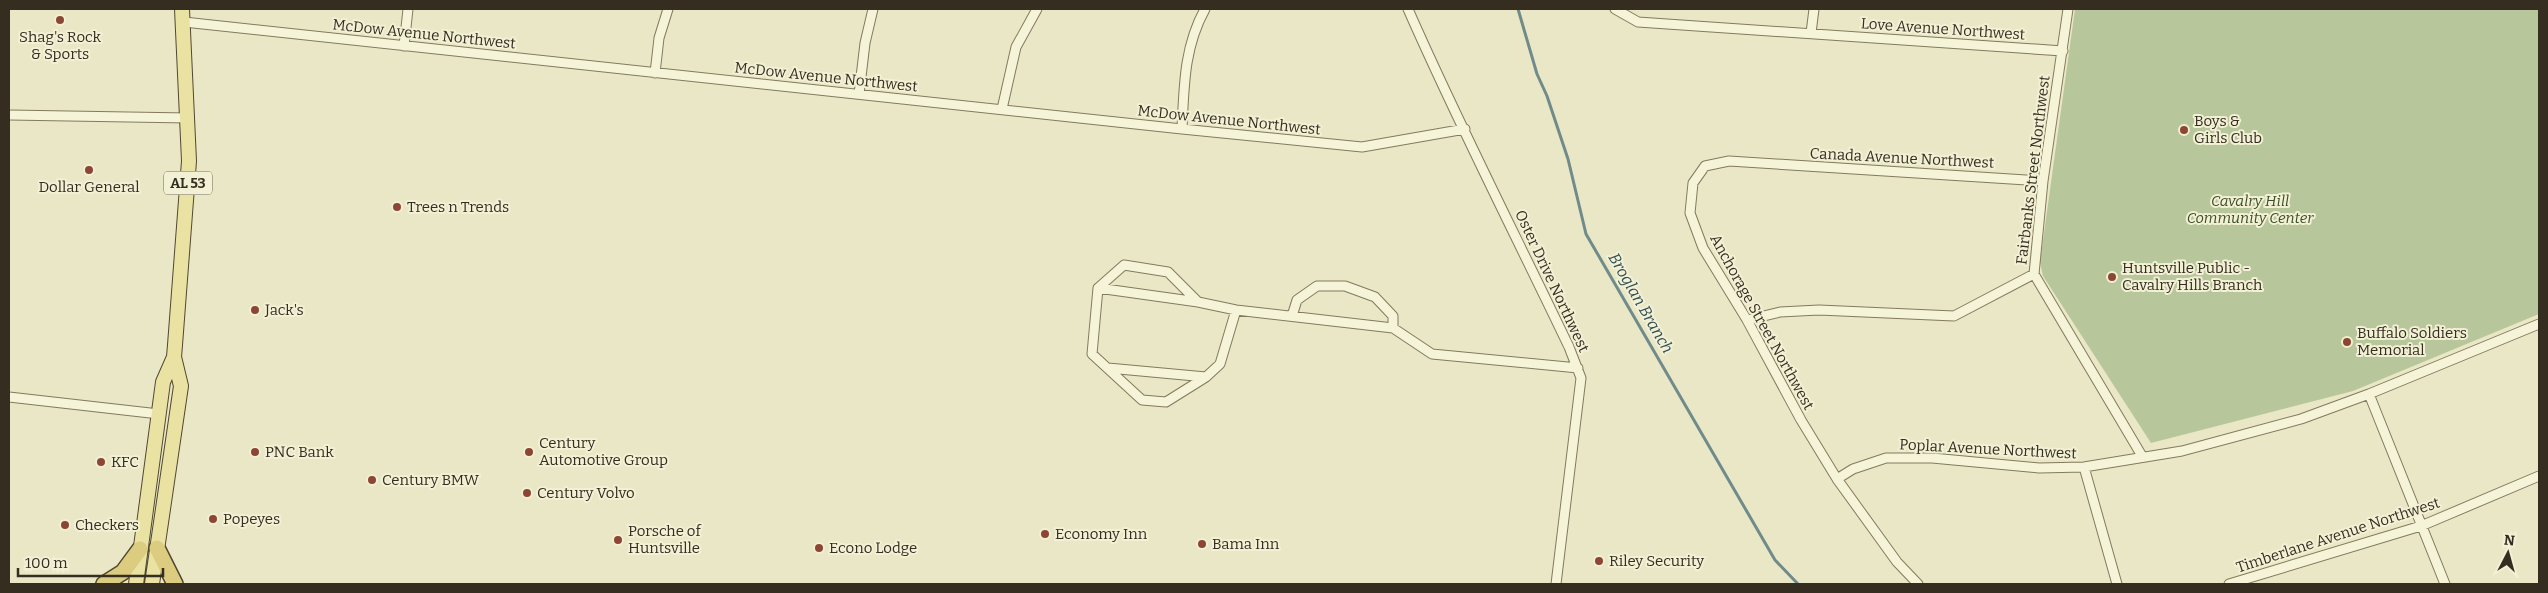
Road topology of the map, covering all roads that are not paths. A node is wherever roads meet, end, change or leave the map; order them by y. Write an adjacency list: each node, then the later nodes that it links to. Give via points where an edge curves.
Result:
1 (408, 9): 12 (street)
2 (668, 9): 14 (street, via 658,38)
3 (873, 9): 15 (street)
4 (1037, 9): 16 (street, via 1016,47)
5 (1205, 9): 19 (street, via 1193,31 1185,75)
6 (1408, 9): 20 (street, Oster Drive Northwest)
7 (1615, 9): 11 (street, Love Avenue Northwest, via 1638,22)
8 (1814, 9): 11 (street)
9 (2068, 9): 13 (street, Fairbanks Street Northwest)
10 (183, 16): 12 (street, McDow Avenue Northwest); 18 (main road, AL 53)
11 (1811, 34): 13 (street, Love Avenue Northwest)
12 (404, 46): 14 (street, McDow Avenue Northwest)
13 (2062, 51): 22 (street, Fairbanks Street Northwest)
14 (655, 73): 15 (street, McDow Avenue Northwest)
15 (859, 94): 16 (street, McDow Avenue Northwest)
16 (1002, 109): 19 (street, McDow Avenue Northwest)
17 (9, 115): 18 (street)
18 (188, 118): 31 (main road, AL 53, via 189,161)
19 (1182, 129): 20 (street, McDow Avenue Northwest, via 1362,147)
20 (1465, 129): 33 (street, Oster Drive Northwest)
21 (1758, 163): 22 (street, Canada Avenue Northwest); 28 (street, Anchorage Street Northwest, via 1729,161 1705,166 1694,183 1690,213 1702,248)
22 (2043, 181): 23 (street, Fairbanks Street Northwest)
23 (2034, 274): 28 (street, via 1954,316 1819,310 1780,312); 38 (street, Fairbanks Street Northwest)
24 (1098, 288): 25 (street); 25 (street, via 1124,265 1168,272); 32 (street, via 1092,354)
25 (1198, 302): 26 (street)
26 (1236, 310): 27 (street); 34 (street, via 1220,364)
27 (1292, 316): 30 (street); 30 (street, via 1297,300 1317,286 1345,286 1375,297 1393,316)
28 (1747, 320): 41 (street, Anchorage Street Northwest)
29 (2539, 324): 35 (street, Poplar Avenue Northwest)
30 (1393, 328): 33 (street, via 1432,354)
31 (174, 357): 37 (main road, AL 53, via 163,382); 43 (main road, AL 53, via 181,386)
32 (1107, 368): 34 (street); 34 (street, via 1142,400 1166,402)
33 (1578, 368): 49 (street, Oster Drive Northwest, via 1581,378)
34 (1206, 377)
35 (2369, 394): 38 (street, Poplar Avenue Northwest, via 2301,419 2233,438 2182,451); 42 (street)
36 (9, 397): 37 (street)
37 (159, 414): 44 (main road, AL 53)
38 (2142, 456): 39 (street, Poplar Avenue Northwest)
39 (2084, 467): 41 (street, Poplar Avenue Northwest, via 2039,468 1932,458 1886,458 1853,468); 51 (street)
40 (2539, 476): 42 (street, Timberlane Avenue Northwest)
41 (1838, 480): 50 (street, via 1897,562)
42 (2421, 526): 52 (street, Timberlane Avenue Northwest); 53 (street)
43 (157, 548): 47 (main road, AL 53); 48 (highway)
44 (140, 550): 45 (highway, via 123,572); 46 (main road, AL 53)
45 (104, 584)
46 (136, 584)
47 (152, 584)
48 (175, 584)
49 (1556, 584)
50 (1918, 584)
51 (2117, 584)
52 (2229, 584)
53 (2446, 584)

